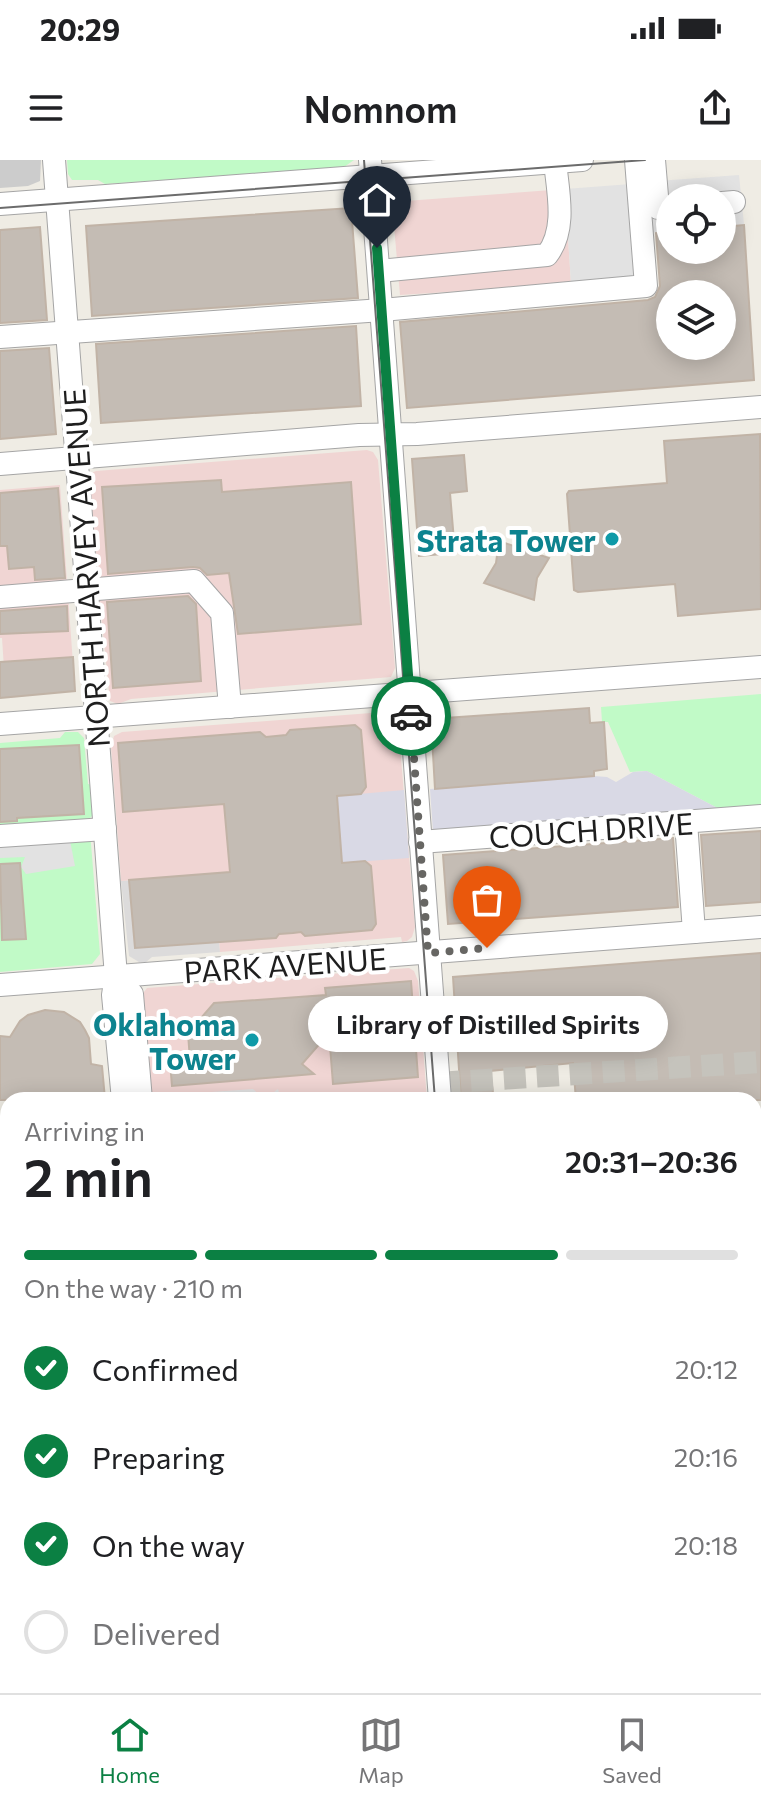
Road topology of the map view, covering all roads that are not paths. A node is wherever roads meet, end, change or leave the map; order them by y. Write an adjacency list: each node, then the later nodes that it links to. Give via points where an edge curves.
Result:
1 (54, 160): 8 (street, NORTH HARVEY AVENUE)
2 (582, 160): 5 (street)
3 (636, 160): 11 (street, via 646,286)
4 (654, 160): 7 (street)
5 (555, 162): 6 (street); 10 (street, via 560,208 554,246 547,255)
6 (371, 168): 8 (street); 10 (street)
7 (656, 184)
8 (57, 199): 9 (street); 12 (street, NORTH HARVEY AVENUE)
9 (0, 204)
10 (379, 271): 11 (street)
11 (382, 310): 12 (street); 15 (street)
12 (67, 332): 13 (street); 16 (street, NORTH HARVEY AVENUE)
13 (0, 337)
14 (761, 407): 15 (street)
15 (391, 434): 16 (street); 21 (street)
16 (76, 458): 17 (street); 18 (street, NORTH HARVEY AVENUE)
17 (0, 464)
18 (87, 590): 19 (street); 22 (street, via 194,581 222,613); 23 (street, NORTH HARVEY AVENUE)
19 (0, 597)
20 (761, 667): 21 (street)
21 (410, 695): 22 (street); 29 (street)
22 (230, 707): 23 (street)
23 (96, 717): 24 (street); 27 (street, NORTH HARVEY AVENUE)
24 (0, 724)
25 (761, 816): 26 (street, COUCH DRIVE)
26 (686, 822): 29 (street, COUCH DRIVE); 31 (street)
27 (105, 829): 28 (street); 33 (street, NORTH HARVEY AVENUE)
28 (0, 836)
29 (420, 842): 32 (street)
30 (761, 927): 31 (street, PARK AVENUE)
31 (694, 932): 32 (street, PARK AVENUE)
32 (428, 953): 33 (street, PARK AVENUE); 37 (street)
33 (116, 976): 34 (street, PARK AVENUE); 35 (street, NORTH HARVEY AVENUE, via 113,995); 36 (street, NORTH HARVEY AVENUE, via 132,994)
34 (0, 985)
35 (122, 1092)
36 (140, 1092)
37 (439, 1092)

